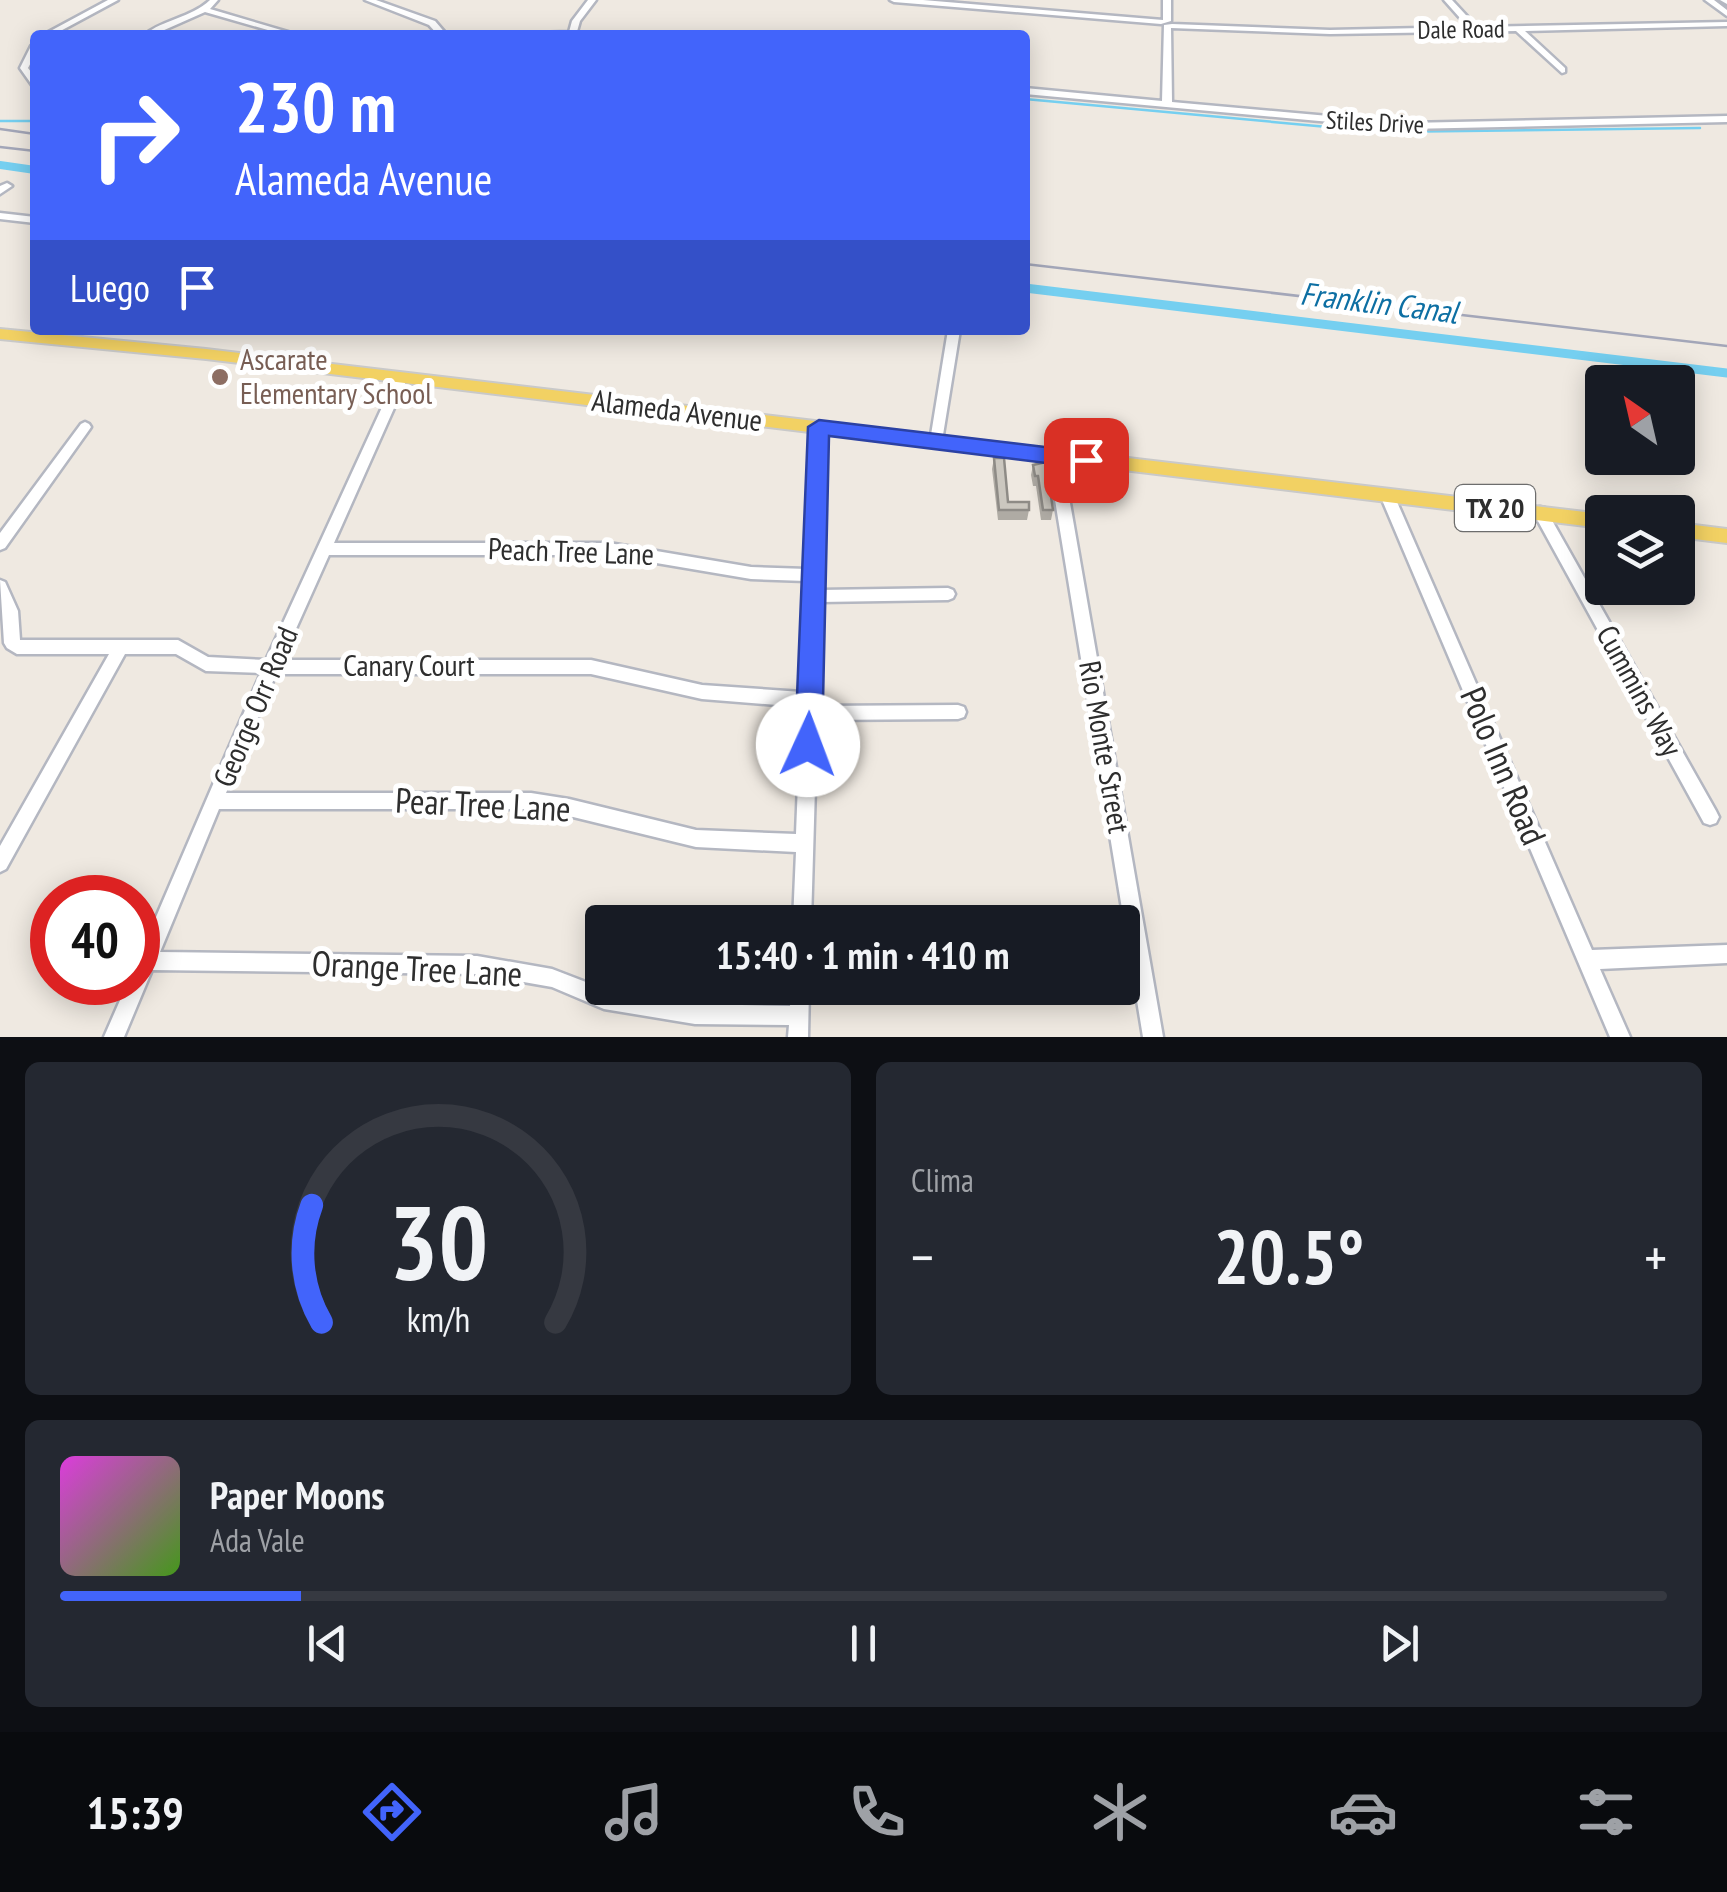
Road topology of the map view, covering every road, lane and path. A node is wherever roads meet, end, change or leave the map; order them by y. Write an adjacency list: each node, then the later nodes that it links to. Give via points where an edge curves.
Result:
1 (114, 0): 15 (street)
2 (214, 0): 9 (street)
3 (369, 0): 18 (street)
4 (592, 0): 19 (street)
5 (894, 0): 11 (street, Dale Road)
6 (1167, 0): 11 (street)
7 (1448, 0): 14 (street)
8 (1709, 0): 10 (street)
9 (206, 10): 16 (street); 17 (street)
10 (1727, 14)
11 (1167, 24): 14 (street, Dale Road, via 1279,32); 22 (street)
12 (1727, 24): 13 (street, Dale Road)
13 (1518, 28): 14 (street, Dale Road); 20 (street)
14 (1475, 29)
15 (57, 30)
16 (156, 30)
17 (276, 30)
18 (438, 30)
19 (573, 30)
20 (1562, 70)
21 (1030, 92): 22 (street, Stiles Drive)
22 (1167, 105): 23 (street, Stiles Drive, via 1407,126)
23 (1727, 119)
24 (0, 216): 25 (street)
25 (30, 219)
26 (0, 324): 27 (main road, Alameda Avenue / TX 20)
27 (30, 330)
28 (30, 333): 29 (main road, Alameda Avenue / TX 20)
29 (0, 334)
30 (64, 335): 32 (main road, Alameda Avenue / TX 20)
31 (953, 335): 35 (street)
32 (401, 379): 34 (main road, Alameda Avenue / TX 20); 43 (street, George Orr Road)
33 (85, 426): 42 (street)
34 (819, 427): 35 (main road, Alameda Avenue / TX 20); 44 (street)
35 (936, 442): 36 (main road, Alameda Avenue / TX 20)
36 (1055, 457): 37 (main road, Alameda Avenue / TX 20); 66 (street, Rio Monte Street)
37 (1387, 495): 38 (main road, Alameda Avenue / TX 20); 59 (street, Polo Inn Road)
38 (1540, 512): 39 (main road, Alameda Avenue / TX 20); 53 (street, Cummins Way)
39 (1585, 519)
40 (1695, 532): 41 (main road)
41 (1727, 536)
42 (0, 544)
43 (326, 549): 44 (street, Peach Tree Lane, via 608,548 752,573); 49 (street, George Orr Road)
44 (814, 575): 47 (street)
45 (0, 586): 48 (street, Canary Court, via 11,610 14,646)
46 (948, 594): 47 (street)
47 (813, 596): 50 (street)
48 (120, 648): 49 (street, Canary Court, via 178,647 206,664); 55 (street)
49 (271, 667): 50 (street, Canary Court, via 591,667 702,692); 52 (street, George Orr Road)
50 (809, 706): 51 (street, Canary Court); 54 (street)
51 (958, 712)
52 (217, 801): 54 (street, Pear Tree Lane, via 530,802 580,808 686,838); 57 (street, George Orr Road)
53 (1710, 816)
54 (805, 843): 56 (street)
55 (0, 863)
56 (803, 905)
57 (160, 935)
58 (1727, 954): 59 (street)
59 (1587, 960): 67 (street, Polo Inn Road)
60 (160, 961): 63 (street, Orange Tree Lane, via 477,964 552,978 604,999 696,1014)
61 (129, 1005): 64 (street, George Orr Road)
62 (799, 1005): 63 (street)
63 (799, 1016): 65 (street)
64 (114, 1037)
65 (798, 1037)
66 (1153, 1037)
67 (1620, 1037)

